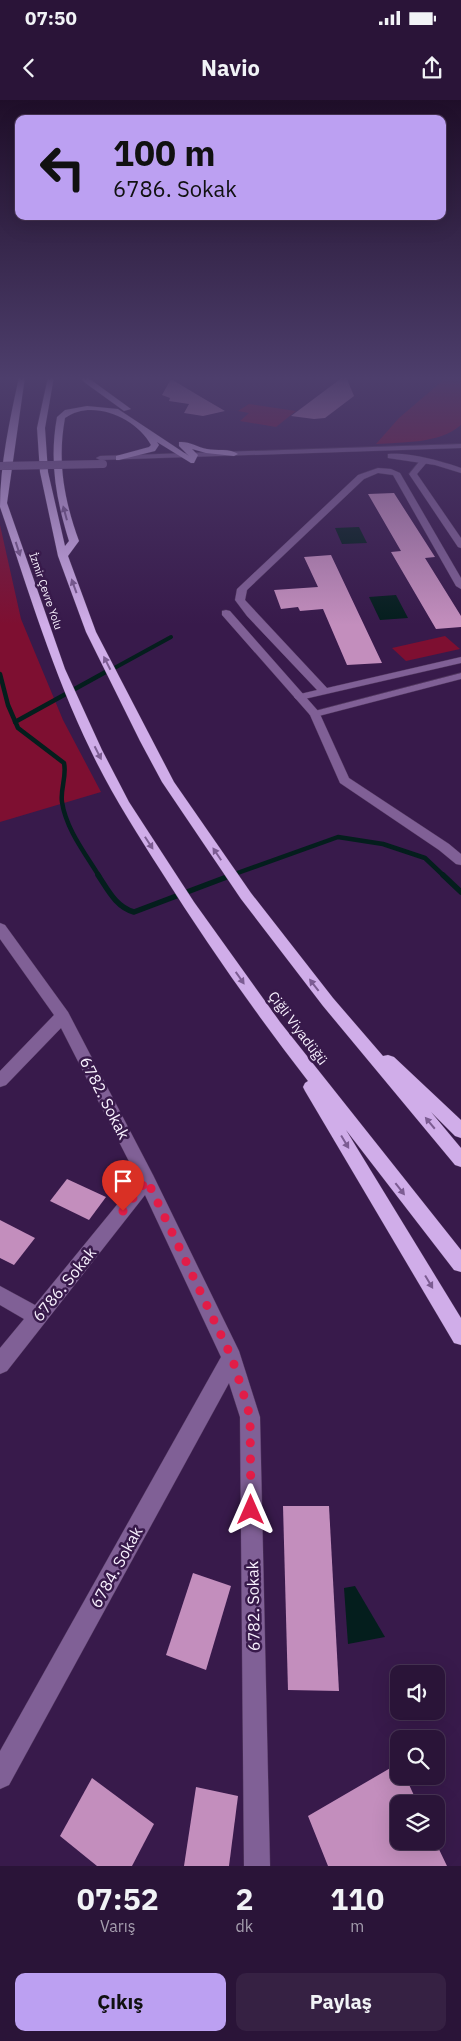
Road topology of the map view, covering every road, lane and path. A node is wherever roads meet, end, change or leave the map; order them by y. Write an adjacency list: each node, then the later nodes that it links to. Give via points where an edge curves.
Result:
1 (9, 459): 13 (highway, İzmir Çevre Yolu)
2 (21, 459): 9 (street)
3 (43, 459): 15 (highway)
4 (55, 459): 15 (highway, one-way to 4, via 74,541 65,516)
5 (111, 459): 9 (street)
6 (150, 459): 9 (street)
7 (419, 459): 8 (street)
8 (424, 460): 11 (street); 14 (street, via 413,474)
9 (101, 461): 10 (street, bridge)
10 (0, 466)
11 (461, 471)
12 (0, 483): 13 (highway)
13 (3, 503): 23 (highway, İzmir Çevre Yolu, one-way to 23, via 60,669)
14 (461, 545)
15 (63, 556): 26 (highway, one-way to 15, via 246,896 168,782 92,632)
16 (461, 586): 20 (street, via 396,473 372,471 361,477 242,589 240,595 240,600 251,614)
17 (226, 613): 21 (street)
18 (461, 660): 20 (street)
19 (461, 676): 22 (street)
20 (325, 692): 21 (street)
21 (300, 697): 22 (street)
22 (315, 714): 24 (street, via 344,780)
23 (122, 802): 28 (highway, Çiğli Viyadüğü, one-way to 28)
24 (461, 861)
25 (0, 928): 27 (street, 6782. Sokak)
26 (328, 1002): 30 (highway); 31 (highway, one-way to 26)
27 (63, 1016): 29 (street); 32 (street, 6782. Sokak)
28 (274, 1026): 33 (highway, Çiğli Viyadüğü, one-way to 33); 36 (highway, one-way to 36)
29 (0, 1081)
30 (461, 1131)
31 (461, 1160)
32 (147, 1180): 35 (street, 6786. Sokak); 37 (street, 6782. Sokak)
33 (461, 1264)
34 (0, 1295): 35 (street)
35 (38, 1317): 38 (street, 6786. Sokak)
36 (461, 1336)
37 (232, 1358): 39 (street, 6784. Sokak); 40 (street, 6782. Sokak, via 250,1417)
38 (0, 1364)
39 (0, 1776)
40 (258, 1866)

